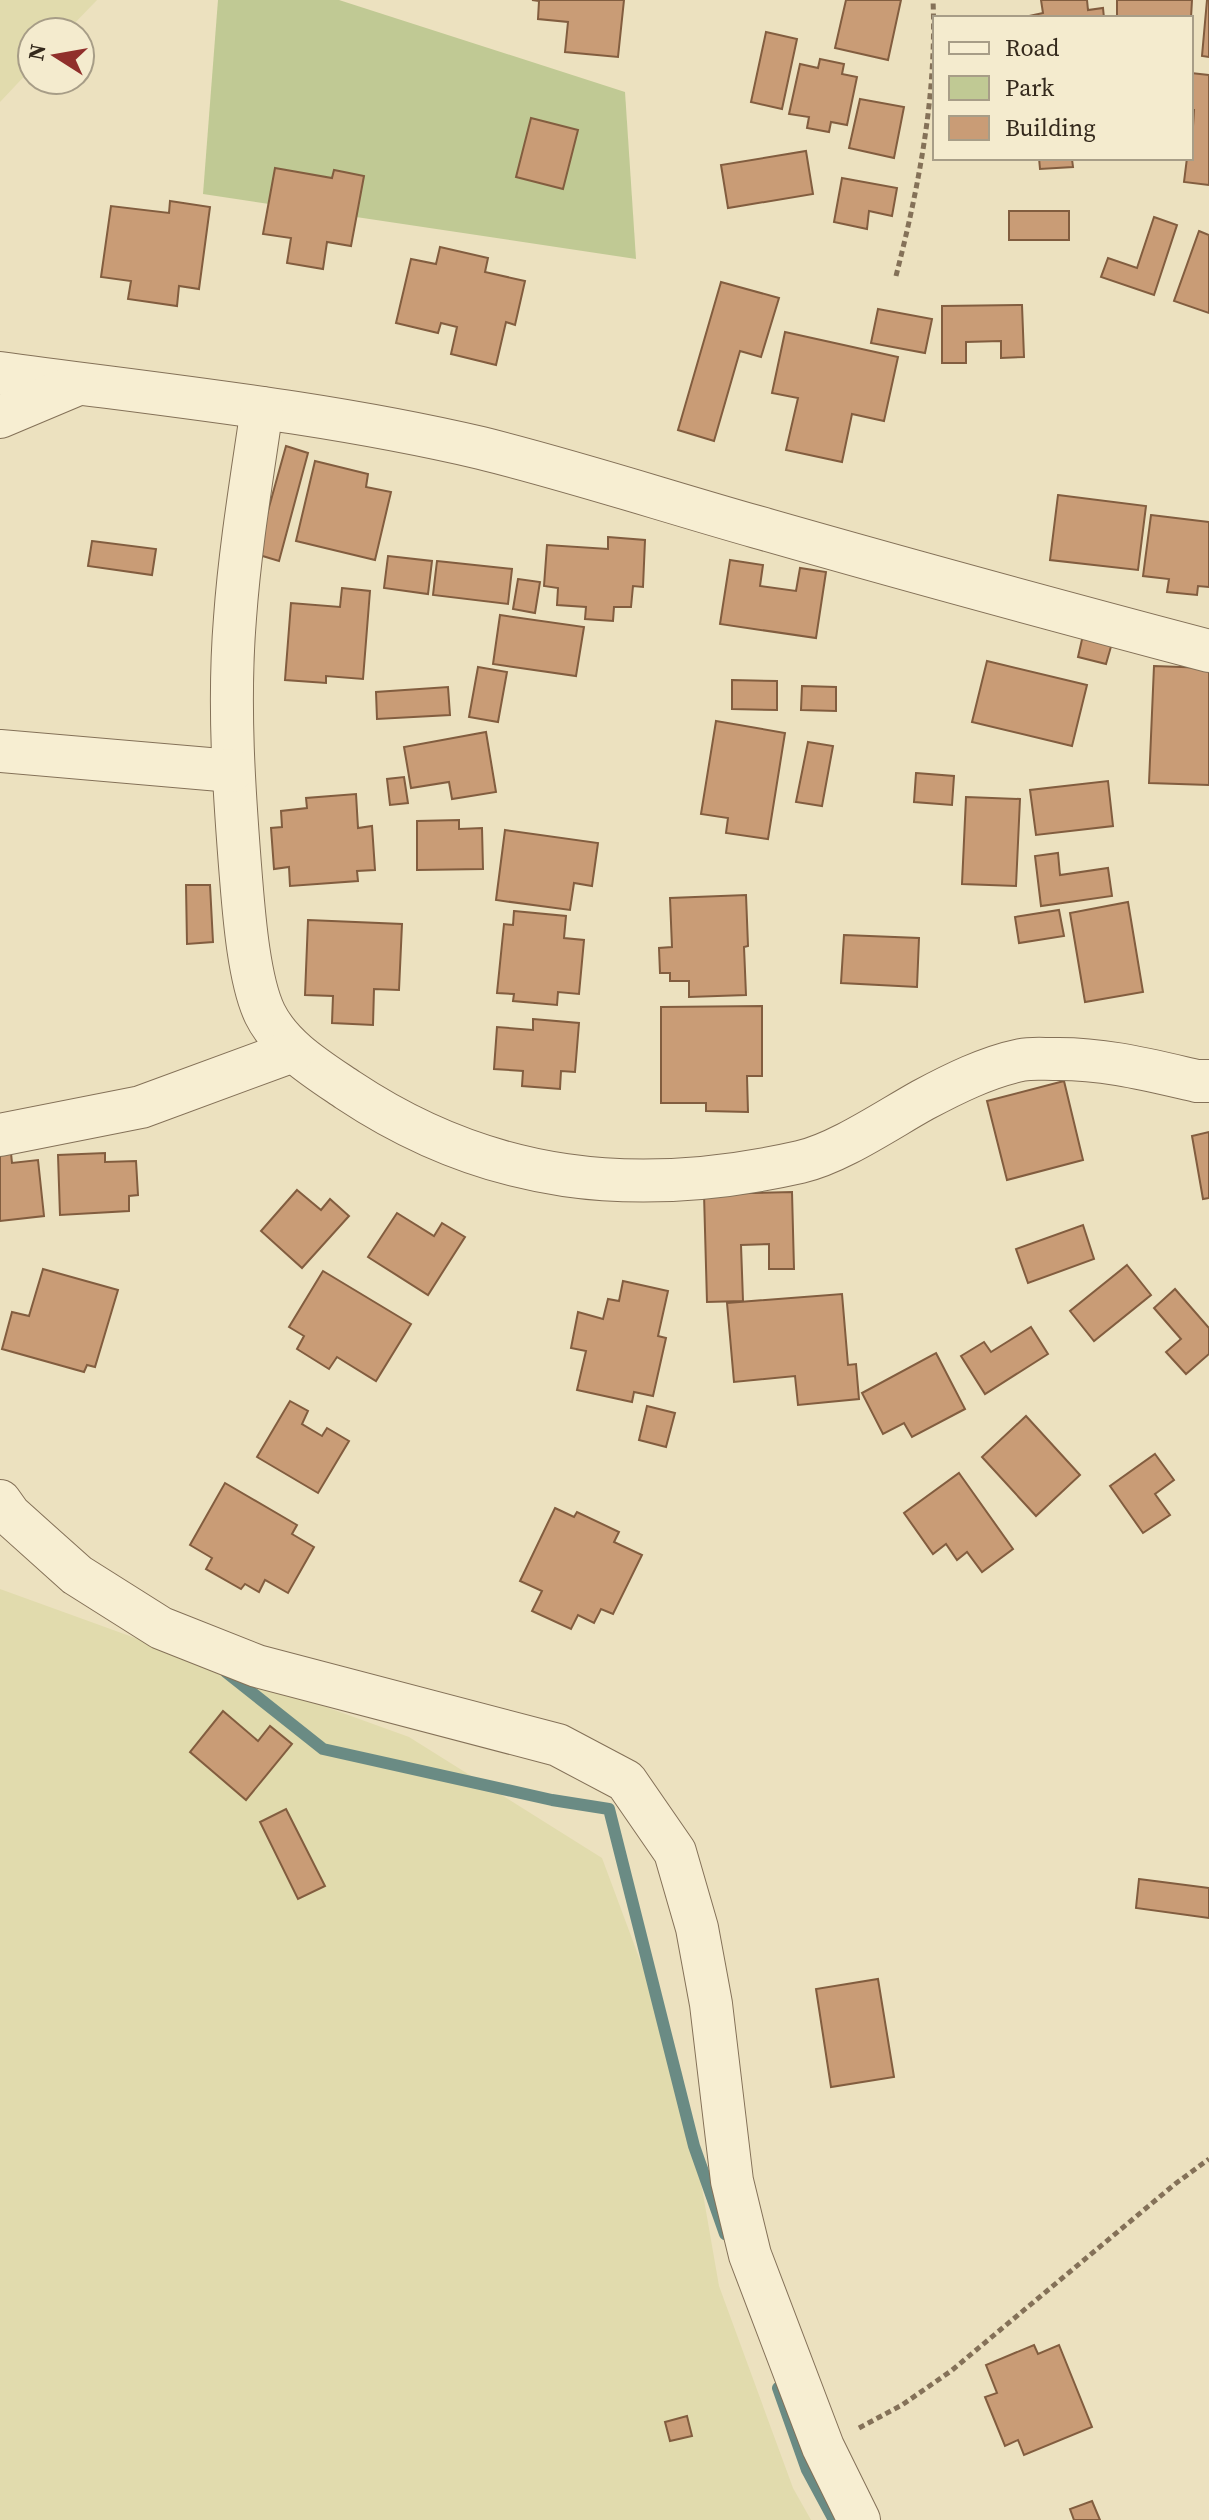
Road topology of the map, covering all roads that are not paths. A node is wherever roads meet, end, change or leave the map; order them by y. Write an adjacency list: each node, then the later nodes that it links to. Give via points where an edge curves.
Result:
1 (0, 373): 2 (street)
2 (78, 384): 3 (street); 4 (street)
3 (262, 408): 5 (street, via 386,428 543,464); 7 (street, via 234,619)
4 (0, 417)
5 (1209, 651)
6 (0, 751): 7 (street)
7 (232, 771): 8 (street, via 255,981 265,1014)
8 (293, 1051): 9 (street, via 370,1105 481,1158 535,1172 608,1181 746,1174 807,1160 972,1076 1022,1060 1090,1059); 10 (street, via 141,1107)
9 (1209, 1081)
10 (0, 1135)
11 (0, 1501): 12 (street, via 77,1575 161,1628 257,1666 558,1745 626,1781 675,1852 697,1928 732,2181 750,2255 823,2447)
12 (859, 2520)

